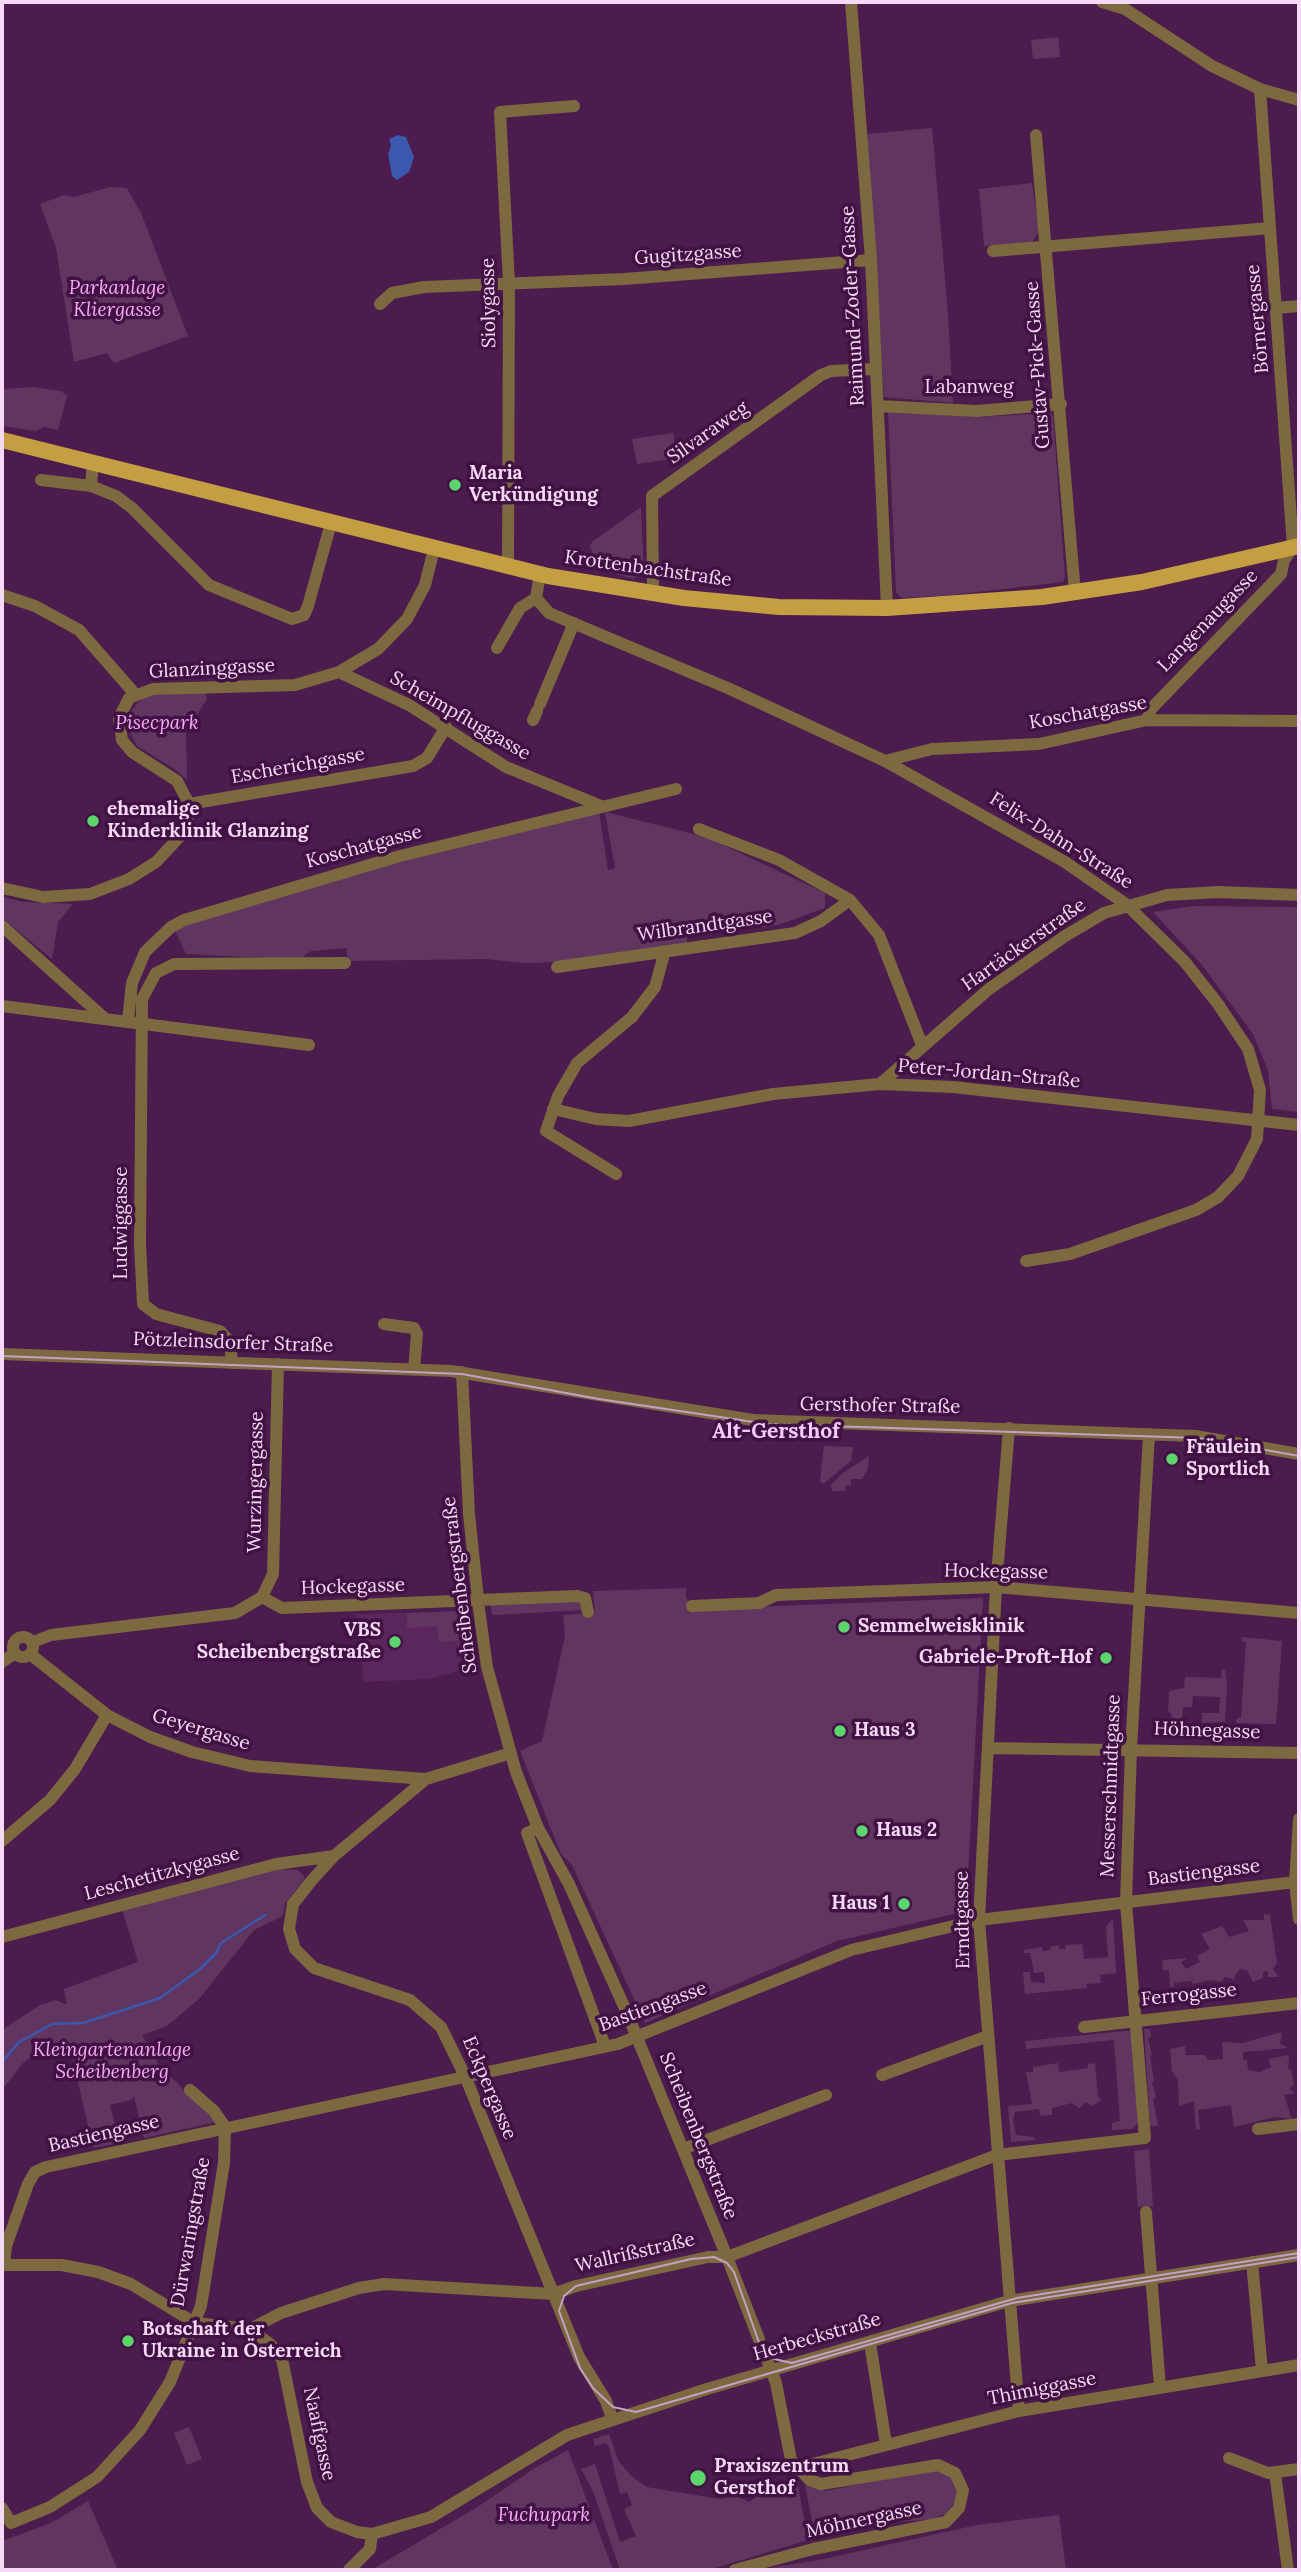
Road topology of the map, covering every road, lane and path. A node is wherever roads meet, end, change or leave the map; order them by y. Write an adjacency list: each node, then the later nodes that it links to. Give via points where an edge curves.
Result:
1 (851, 2): 11 (street, Raimund-Zoder-Gasse)
2 (1102, 2): 3 (street)
3 (1122, 5): 4 (street, via 1212,66)
4 (1260, 89): 5 (street); 8 (street, Börnergasse)
5 (1299, 100)
6 (574, 106): 12 (street, Siolygasse, via 500,112)
7 (1037, 135): 9 (street, Gustav-Pick-Gasse)
8 (1270, 228): 9 (street); 15 (street, Börnergasse)
9 (1048, 246): 10 (street); 17 (street, Gustav-Pick-Gasse)
10 (993, 251)
11 (871, 260): 12 (street, Gugitzgasse); 16 (street, Raimund-Zoder-Gasse)
12 (509, 283): 13 (street, Gugitzgasse, via 424,287 392,293); 26 (street, Siolygasse)
13 (380, 304)
14 (1299, 306): 15 (street)
15 (1276, 307): 24 (street, Börnergasse)
16 (875, 369): 18 (street, Raimund-Zoder-Gasse); 28 (street, Silvaraweg, via 821,375 649,499)
17 (1060, 404): 18 (street, Labanweg, via 977,411); 29 (street, Gustav-Pick-Gasse)
18 (878, 406): 32 (street, Raimund-Zoder-Gasse)
19 (2, 440): 20 (main road, Krottenbachstraße)
20 (93, 462): 22 (street); 23 (main road, Krottenbachstraße)
21 (41, 480): 22 (street)
22 (91, 486): 23 (street, via 132,508 217,590 292,619 304,615 308,606)
23 (331, 523): 25 (main road, Krottenbachstraße)
24 (1296, 547): 29 (main road, Krottenbachstraße); 38 (street, Langenaugasse, via 1284,560 1281,574 1151,709)
25 (434, 549): 26 (main road, Krottenbachstraße); 35 (street, Glanzinggasse, via 425,585 407,619 372,653)
26 (508, 567): 27 (main road, Krottenbachstraße)
27 (540, 574): 28 (main road, Krottenbachstraße); 31 (street)
28 (653, 593): 32 (main road, Krottenbachstraße, via 779,607)
29 (1075, 593): 32 (main road, Krottenbachstraße)
30 (2, 595): 36 (street, via 35,606 79,630)
31 (536, 598): 33 (street, Felix-Dahn-Straße, via 549,613); 34 (street, via 520,608)
32 (887, 608)
33 (574, 623): 37 (street); 41 (street, Felix-Dahn-Straße)
34 (497, 648)
35 (340, 672): 36 (street, Glanzinggasse, via 295,685 153,689); 40 (street, Scheimpfluggasse)
36 (135, 694): 43 (street, Glanzinggasse, via 121,710 122,740 132,752 177,781)
37 (537, 712)
38 (1147, 720): 39 (street, Koschatgasse); 41 (street, Koschatgasse, via 1047,743 932,749)
39 (1299, 721)
40 (446, 727): 43 (street, Escherichgasse, via 427,758 413,766); 44 (street, Scheimpfluggasse, via 506,767)
41 (885, 761): 49 (street, Felix-Dahn-Straße, via 1030,842)
42 (676, 789): 44 (street, Koschatgasse)
43 (188, 804): 46 (street, via 188,825 181,839 129,879 90,894 58,898)
44 (602, 807): 56 (street, Koschatgasse, via 400,856 184,920 160,936 139,963 132,983)
45 (699, 829): 48 (street, via 779,860)
46 (2, 888)
47 (1299, 895): 49 (street, Hartäckerstraße, via 1218,892 1167,895)
48 (850, 900): 51 (street, Wilbrandtgasse, via 801,932); 58 (street, via 879,935)
49 (1128, 905): 58 (street, Hartäckerstraße, via 1104,913 1026,962); 61 (street, Felix-Dahn-Straße, via 1191,970 1242,1039 1258,1082)
50 (2, 926): 55 (street)
51 (665, 951): 53 (street, Wilbrandtgasse); 60 (street, via 662,972 643,1005 577,1063)
52 (345, 963): 56 (street, via 174,964 156,973 145,988)
53 (557, 967)
54 (2, 1006): 55 (street)
55 (103, 1017): 56 (street)
56 (134, 1021): 57 (street); 67 (street, Ludwiggasse, via 143,1304 156,1314 220,1331 230,1342)
57 (309, 1045)
58 (922, 1045): 59 (street, Hartäckerstraße)
59 (880, 1084): 60 (street, Peter-Jordan-Straße, via 773,1094 629,1121); 61 (street, Peter-Jordan-Straße, via 953,1087)
60 (553, 1109): 63 (street, via 546,1131)
61 (1260, 1121): 62 (street, Peter-Jordan-Straße); 64 (street, Felix-Dahn-Straße, via 1258,1139 1242,1170 1204,1207 1082,1250)
62 (1299, 1125)
63 (616, 1174)
64 (1026, 1261)
65 (384, 1324): 69 (street, via 415,1328)
66 (2, 1353): 67 (street, Pötzleinsdorfer Straße)
67 (232, 1363): 68 (street, Pötzleinsdorfer Straße)
68 (278, 1364): 69 (street, Pötzleinsdorfer Straße); 75 (street, Wurzingergasse, via 273,1574)
69 (414, 1370): 70 (street, Pötzleinsdorfer Straße)
70 (462, 1372): 71 (street, Gersthofer Straße, via 753,1420); 76 (street, Scheibenbergstraße)
71 (1009, 1428): 72 (street, Gersthofer Straße); 74 (street, Erndtgasse)
72 (1149, 1434): 73 (street, Gersthofer Straße, via 1215,1438); 77 (street, Messerschmidtgasse)
73 (1299, 1454)
74 (996, 1587): 77 (street, Hockegasse); 78 (street, Hockegasse, via 776,1595 759,1603); 85 (street, Erndtgasse)
75 (262, 1597): 76 (street, Hockegasse, via 282,1608); 82 (street, via 236,1613 51,1635)
76 (478, 1600): 79 (street, Hockegasse, via 577,1596 587,1602); 87 (street, Scheibenbergstraße, via 487,1667)
77 (1139, 1600): 80 (street, Hockegasse); 86 (street, Messerschmidtgasse)
78 (692, 1606)
79 (589, 1612)
80 (1299, 1612)
81 (10, 1646): 82 (street); 83 (street)
82 (31, 1648): 84 (street, Geyergasse)
83 (2, 1662)
84 (107, 1715): 89 (street, Geyergasse, via 150,1737 220,1760); 92 (street, via 50,1800)
85 (988, 1748): 86 (street, Höhnegasse); 97 (street, Erndtgasse)
86 (1131, 1749): 88 (street, Höhnegasse); 95 (street, Messerschmidtgasse)
87 (511, 1753): 89 (street, Eckpergasse); 91 (street, Scheibenbergstraße)
88 (1299, 1753)
89 (426, 1779): 93 (street, Eckpergasse)
90 (1299, 1819): 94 (street)
91 (538, 1828): 103 (street, Scheibenbergstraße, via 527,1833); 112 (street, Scheibenbergstraße, via 574,1896)
92 (2, 1842)
93 (334, 1856): 98 (street, Leschetitzkygasse, via 276,1864); 105 (street, Eckpergasse, via 293,1904 289,1929 295,1949 323,1973 421,2007 441,2027)
94 (1295, 1882): 95 (street, Bastiengasse); 96 (street)
95 (1126, 1903): 97 (street, Bastiengasse); 100 (street, Messerschmidtgasse)
96 (1299, 1919)
97 (979, 1920): 102 (street, Erndtgasse); 103 (street, Bastiengasse, via 851,1950)
98 (2, 1937)
99 (1299, 2003): 100 (street, Ferrogasse)
100 (1136, 2020): 101 (street, Ferrogasse); 111 (street, Messerschmidtgasse)
101 (1084, 2028)
102 (988, 2036): 104 (street); 113 (street, Erndtgasse)
103 (611, 2045): 105 (street, Bastiengasse)
104 (881, 2075)
105 (465, 2076): 109 (street, Bastiengasse); 120 (street, Eckpergasse)
106 (190, 2090): 109 (street)
107 (826, 2095): 112 (street)
108 (1299, 2124): 110 (street)
109 (225, 2127): 118 (street, Bastiengasse, via 40,2169 24,2194); 122 (street, Dürwaringstraße, via 225,2163)
110 (1258, 2129)
111 (1145, 2138): 113 (street, Wallrißstraße)
112 (683, 2149): 116 (street, Scheibenbergstraße)
113 (997, 2155): 116 (street, Wallrißstraße); 121 (street, Erndtgasse)
114 (1146, 2212): 119 (street)
115 (1299, 2255): 117 (street, Herbeckstraße)
116 (727, 2257): 120 (street, Wallrißstraße, via 695,2260); 126 (street, Scheibenbergstraße)
117 (1252, 2262): 119 (street, Herbeckstraße); 127 (street)
118 (3, 2264): 122 (street, via 62,2265 98,2272 131,2284)
119 (1150, 2278): 121 (street, Herbeckstraße); 128 (street)
120 (553, 2294): 123 (street, Wallrißstraße, via 384,2284 293,2309); 130 (street, Eckpergasse, via 579,2357)
121 (1009, 2301): 124 (street, Herbeckstraße); 129 (street, Erndtgasse)
122 (195, 2323): 123 (street); 136 (street, Dürwaringstraße, via 155,2411 97,2477 11,2523)
123 (250, 2329): 137 (street, Naaffgasse, via 282,2359 307,2482 317,2508 331,2522)
124 (870, 2343): 126 (street, Herbeckstraße); 131 (street)
125 (1299, 2365): 127 (street, Thimiggasse)
126 (772, 2370): 130 (street, Herbeckstraße); 133 (street, Scheibenbergstraße, via 791,2460)
127 (1262, 2370): 128 (street, Thimiggasse)
128 (1160, 2387): 129 (street, Thimiggasse)
129 (1019, 2411): 131 (street, Thimiggasse)
130 (612, 2418): 137 (street, Herbeckstraße, via 555,2440 431,2517)
131 (886, 2444): 133 (street, Thimiggasse)
132 (1229, 2458): 135 (street)
133 (797, 2468): 139 (street, Möhnergasse, via 810,2480 827,2484 938,2465 955,2473 962,2497 946,2522)
134 (1299, 2469): 135 (street)
135 (1275, 2473): 140 (street)
136 (2, 2508)
137 (372, 2534): 138 (street, via 370,2549)
138 (349, 2570)
139 (735, 2570)
140 (1288, 2570)

